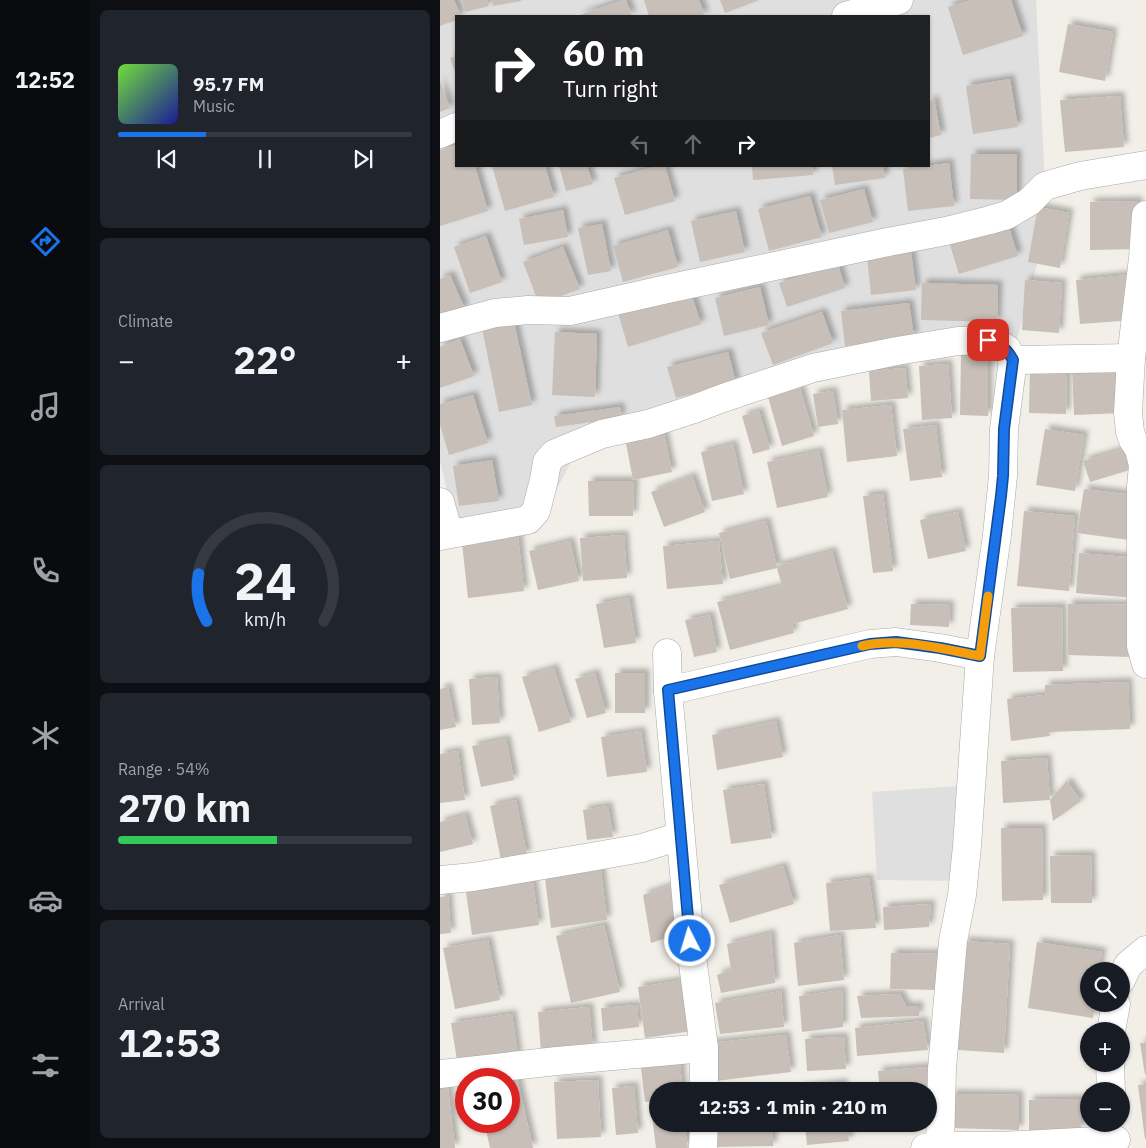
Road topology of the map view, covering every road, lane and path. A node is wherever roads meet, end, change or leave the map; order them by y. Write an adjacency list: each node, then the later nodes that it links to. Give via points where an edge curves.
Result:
1 (899, 0): 2 (street)
2 (849, 15)
3 (455, 127): 4 (street)
4 (440, 134)
5 (1146, 165): 7 (street, via 1080,176 1045,186 1029,202 1007,214 946,231 570,311 495,313)
6 (1146, 215): 8 (street)
7 (440, 328)
8 (1131, 358): 9 (street); 14 (street, via 1130,432 1143,465 1141,646)
9 (1013, 360): 11 (street, via 1008,350 999,344 975,340 813,368 648,424 602,434 554,454 546,462 536,511 528,520); 13 (street, via 1004,429 1002,486)
10 (440, 502): 11 (street)
11 (444, 535)
12 (667, 653): 15 (street)
13 (980, 656): 15 (street, via 896,642 870,644); 25 (street, via 967,846 953,941)
14 (1146, 664)
15 (668, 690): 16 (street)
16 (680, 836): 17 (street, via 642,848 599,856); 20 (street)
17 (440, 880)
18 (1146, 950): 19 (street)
19 (1130, 963)
20 (704, 1048): 21 (street); 22 (street)
21 (440, 1074)
22 (704, 1082)
23 (704, 1132): 26 (street)
24 (1116, 1137): 25 (street, via 1000,1146)
25 (932, 1147)
26 (704, 1148)

